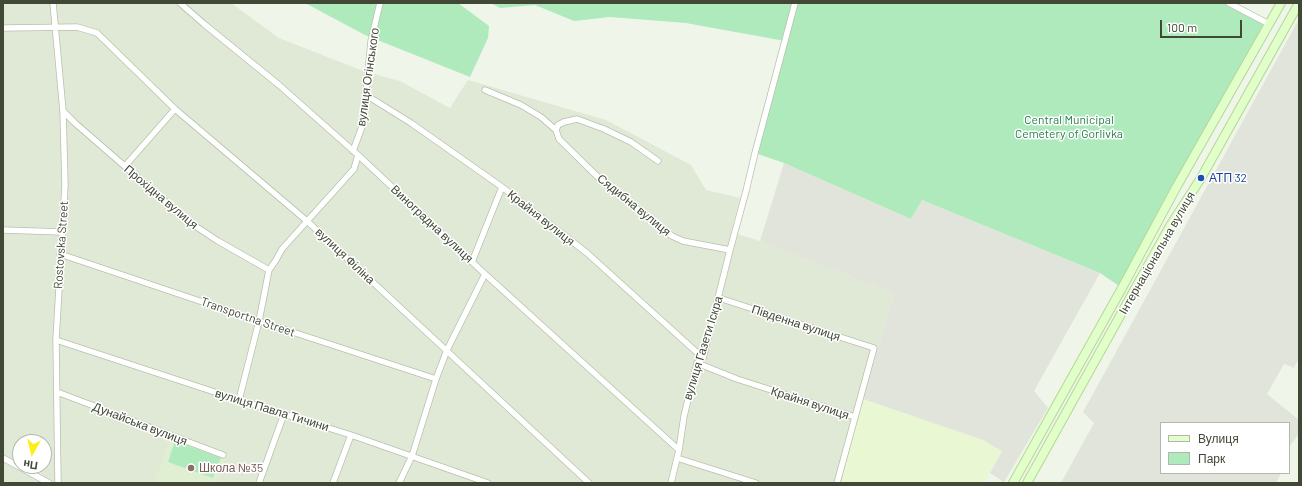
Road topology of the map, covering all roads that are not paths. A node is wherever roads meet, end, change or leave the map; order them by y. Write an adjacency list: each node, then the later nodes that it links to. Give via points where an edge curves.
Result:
1 (180, 3): 16 (street, Виноградна вулиця, via 279,85)
2 (380, 3): 12 (street, вулиця Огінського, via 371,41)
3 (795, 3): 24 (street, вулиця Газети Іскра)
4 (1229, 3): 8 (street)
5 (1281, 3): 8 (main road, Інтернаціональна вулиця)
6 (1299, 3): 58 (main road, Інтернаціональна вулиця, via 1201,178 1170,226)
7 (54, 5): 9 (street, Rostovska Street)
8 (1269, 24): 57 (main road, Інтернаціональна вулиця)
9 (56, 27): 10 (street); 13 (street, вулиця Філіна, via 77,27 97,33); 14 (street, Rostovska Street)
10 (3, 28)
11 (485, 90): 15 (street, Сядибна вулиця, via 521,105)
12 (366, 95): 16 (street, вулиця Огінського, via 363,124); 20 (street, Крайня вулиця, via 411,123)
13 (175, 109): 19 (street); 21 (street, вулиця Філіна)
14 (63, 111): 19 (street, Прохідна вулиця); 23 (street, Rostovska Street, via 65,185)
15 (556, 130): 18 (street, via 558,125 577,119 631,142); 24 (street, Сядибна вулиця, via 559,139 605,184 672,236 683,241)
16 (353, 151): 17 (street, Виноградна вулиця)
17 (358, 155): 21 (street, via 354,169); 26 (street, Виноградна вулиця)
18 (658, 161)
19 (125, 166): 27 (street, Прохідна вулиця, via 189,222)
20 (502, 187): 26 (street); 33 (street, Крайня вулиця, via 587,253)
21 (307, 221): 27 (street, via 282,249); 32 (street, вулиця Філіна)
22 (3, 230): 23 (street)
23 (62, 232): 25 (street, Rostovska Street)
24 (730, 250): 29 (street, вулиця Газети Іскра)
25 (60, 254): 30 (street, Transportna Street); 31 (street, Rostovska Street)
26 (472, 262): 28 (street, Виноградна вулиця)
27 (269, 270): 30 (street)
28 (485, 274): 32 (street); 41 (street, Виноградна вулиця)
29 (719, 298): 33 (street, вулиця Газети Іскра); 39 (street, Південна вулиця, via 874,348)
30 (259, 321): 35 (street, Transportna Street); 37 (street)
31 (56, 340): 36 (street, Rostovska Street); 37 (street, вулиця Павла Тичини)
32 (447, 350): 35 (street); 53 (street, вулиця Філіна)
33 (703, 358): 34 (street, вулиця Газети Іскра)
34 (697, 363): 39 (street, Крайня вулиця, via 737,379); 41 (street, вулиця Газети Іскра, via 684,416)
35 (436, 379): 43 (street)
36 (57, 392): 42 (street, Дунайська вулиця); 48 (street, Rostovska Street)
37 (239, 400): 38 (street, вулиця Павла Тичини)
38 (284, 414): 40 (street, вулиця Павла Тичини); 49 (street)
39 (855, 417): 56 (street)
40 (351, 434): 43 (street, вулиця Павла Тичини); 50 (street)
41 (680, 450): 45 (street, вулиця Газети Іскра)
42 (223, 456)
43 (412, 456): 46 (street, вулиця Павла Тичини); 51 (street)
44 (3, 458): 47 (street)
45 (677, 458): 54 (street, вулиця Газети Іскра); 55 (street)
46 (473, 480): 52 (street, вулиця Павла Тичини)
47 (50, 483)
48 (58, 483)
49 (259, 483)
50 (332, 483)
51 (400, 483)
52 (488, 483)
53 (589, 483)
54 (671, 483)
55 (756, 483)
56 (838, 483)
57 (1013, 483)
58 (1027, 483)

